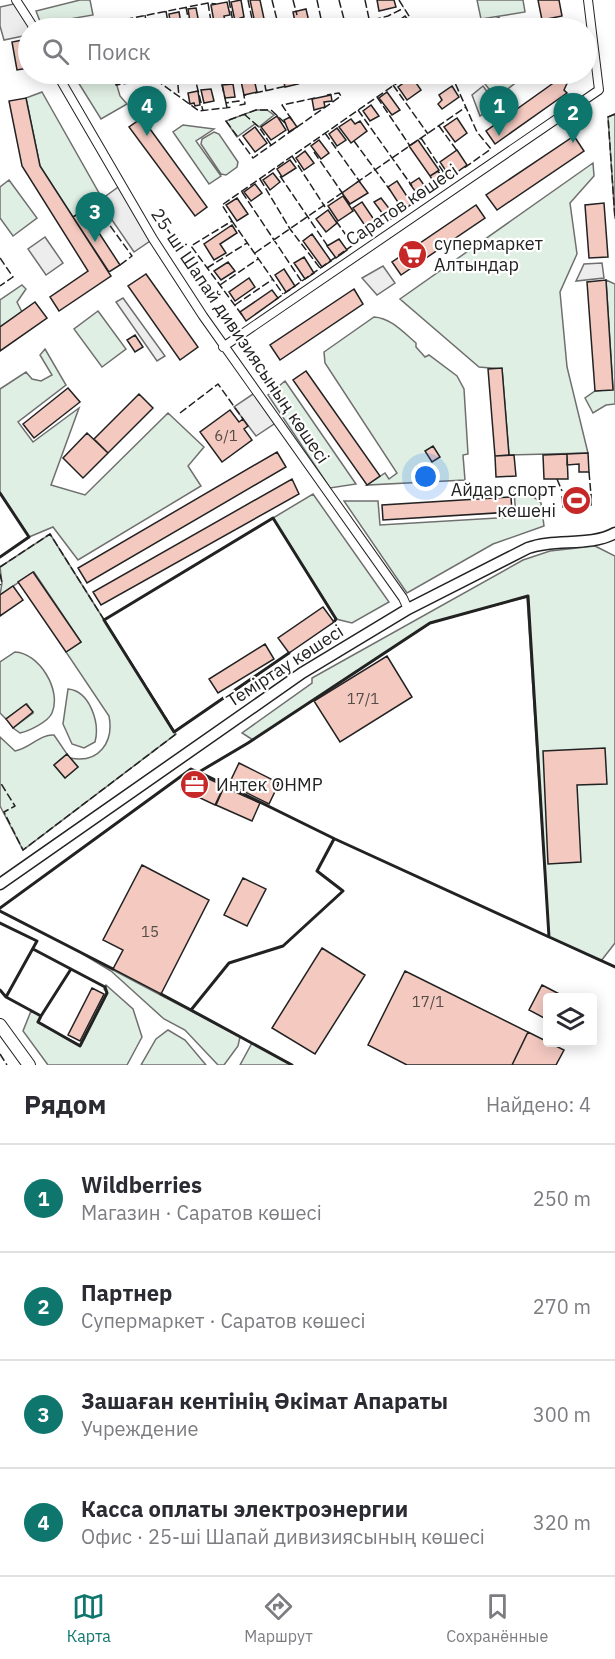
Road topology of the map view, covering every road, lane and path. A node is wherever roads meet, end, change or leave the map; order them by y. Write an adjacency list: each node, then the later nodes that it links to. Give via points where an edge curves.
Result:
1 (16, 0): 3 (street)
2 (588, 0): 4 (street, Саратов көшесі)
3 (27, 18)
4 (590, 18)
5 (597, 74): 7 (street, Саратов көшесі, via 599,90)
6 (63, 84): 7 (street, 25-ші Шапай дивизиясының көшесі, via 164,257)
7 (223, 347): 9 (street, 25-ші Шапай дивизиясының көшесі)
8 (615, 533): 9 (street, Теміртау көшесі, via 603,538 536,545)
9 (408, 609): 10 (street, Теміртау көшесі, via 302,673)
10 (0, 884)
11 (0, 1025): 12 (main road)
12 (29, 1065)

